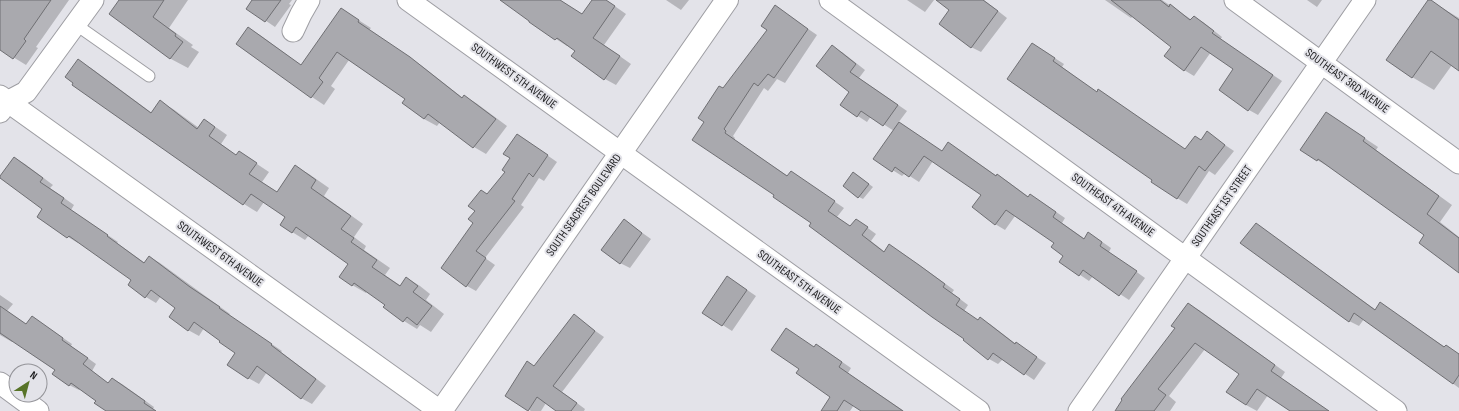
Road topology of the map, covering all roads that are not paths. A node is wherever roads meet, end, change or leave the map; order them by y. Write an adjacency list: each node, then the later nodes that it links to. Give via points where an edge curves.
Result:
1 (93, 0): 8 (street)
2 (309, 0): 9 (street)
3 (408, 0): 13 (street, SOUTHWEST 5TH AVENUE)
4 (727, 0): 13 (street, SOUTH SEACREST BOULEVARD)
5 (830, 0): 15 (street, SOUTHEAST 4TH AVENUE)
6 (1235, 0): 10 (street, SOUTHEAST 3RD AVENUE)
7 (1365, 0): 10 (street, SOUTHEAST 1ST STREET)
8 (75, 24): 11 (lane); 12 (street, via 26,92)
9 (294, 31)
10 (1321, 63): 14 (street, SOUTHEAST 3RD AVENUE); 15 (street, SOUTHEAST 1ST STREET)
11 (149, 76)
12 (2, 103): 18 (street, SOUTHWEST 6TH AVENUE)
13 (620, 152): 18 (street, SOUTH SEACREST BOULEVARD); 19 (street, SOUTHEAST 5TH AVENUE)
14 (1459, 163)
15 (1186, 258): 20 (street, SOUTHEAST 1ST STREET); 21 (street, SOUTHEAST 4TH AVENUE)
16 (0, 383): 17 (street)
17 (38, 411)
18 (441, 411)
19 (979, 411)
20 (1079, 411)
21 (1396, 411)

